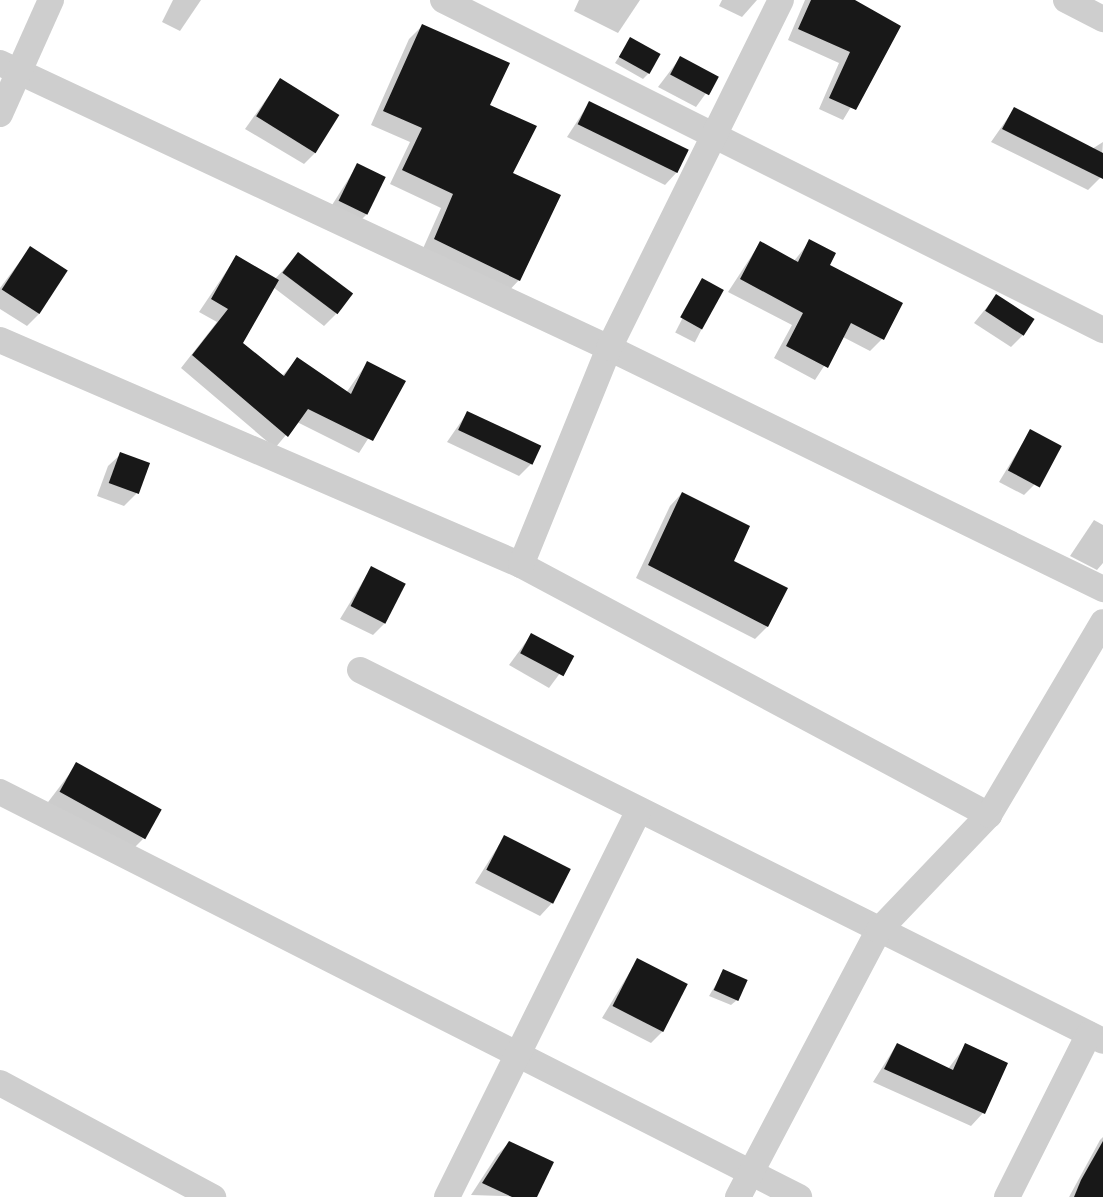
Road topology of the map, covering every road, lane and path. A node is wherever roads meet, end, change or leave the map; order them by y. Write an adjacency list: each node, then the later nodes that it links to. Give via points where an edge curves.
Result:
1 (51, 0): 6 (street)
2 (443, 0): 8 (street)
3 (780, 0): 8 (street)
4 (1066, 0): 5 (street)
5 (1103, 19)
6 (9, 67): 7 (street); 11 (street)
7 (0, 114)
8 (714, 135): 9 (street); 11 (street)
9 (1103, 330)
10 (0, 340): 12 (street)
11 (609, 348): 12 (street); 13 (street)
12 (521, 565): 18 (street)
13 (1103, 589)
14 (1103, 622): 18 (street)
15 (360, 670): 17 (street)
16 (0, 792): 21 (street)
17 (639, 810): 19 (street); 21 (street)
18 (989, 815): 19 (street)
19 (879, 930): 20 (street); 23 (street)
20 (1096, 1038): 28 (street)
21 (520, 1055): 23 (street); 25 (street)
22 (0, 1083): 24 (street)
23 (751, 1172): 26 (street); 27 (street)
24 (213, 1197)
25 (447, 1197)
26 (738, 1197)
27 (800, 1197)
28 (1007, 1197)

